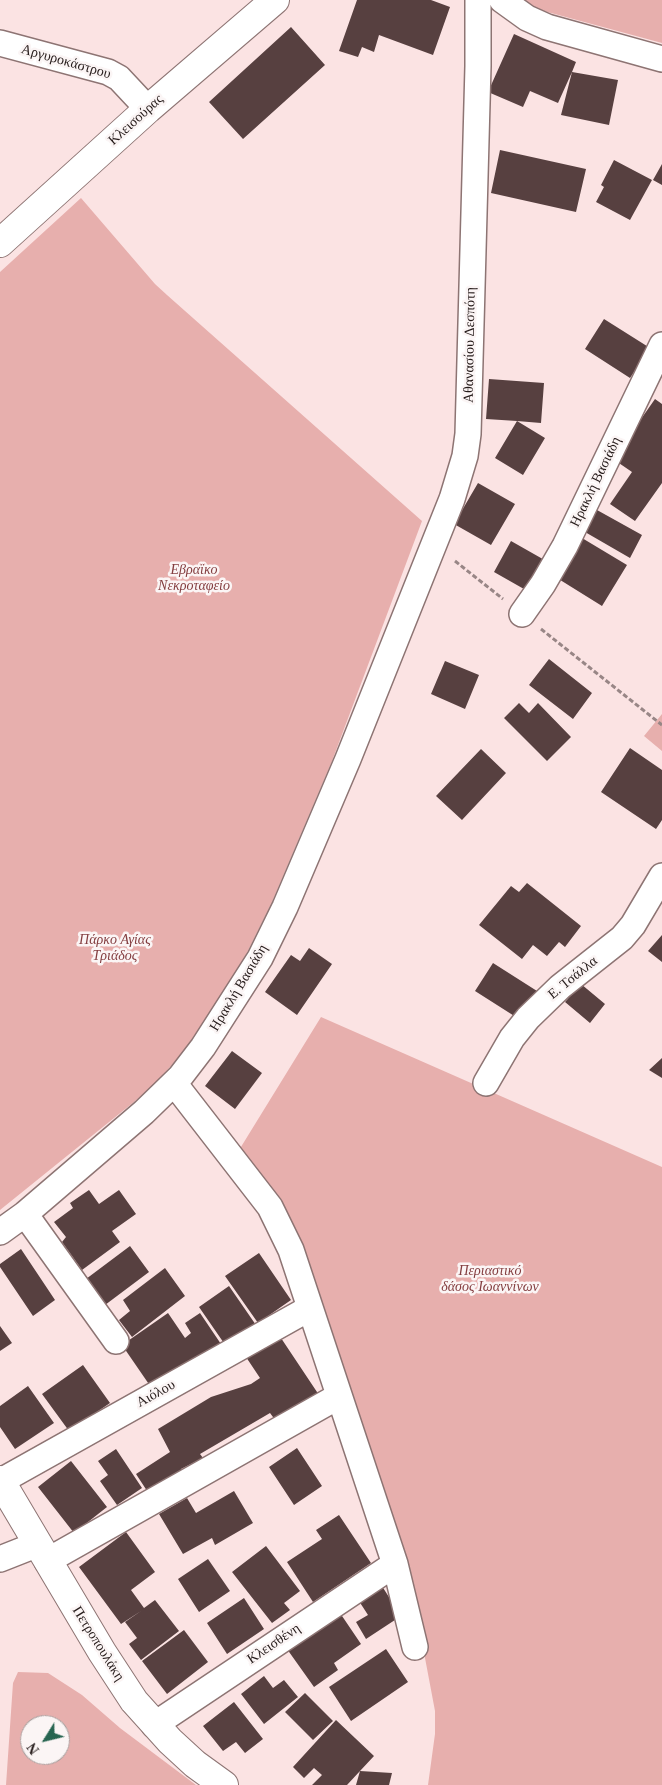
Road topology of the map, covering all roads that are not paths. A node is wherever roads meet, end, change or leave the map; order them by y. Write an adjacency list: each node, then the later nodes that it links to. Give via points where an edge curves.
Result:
1 (478, 0): 10 (street, Αθανασίου Δεσπότη, via 465,456 457,485)
2 (502, 0): 5 (street, via 527,18 547,27)
3 (273, 1): 6 (street, Κλεισούρας)
4 (0, 43): 6 (street, Αργυροκάστρου, via 108,72 119,78)
5 (662, 59)
6 (148, 109): 7 (street, Κλεισούρας)
7 (0, 242)
8 (662, 346): 9 (street, Ηρακλή Βασιάδη, via 565,546)
9 (522, 614)
10 (382, 675): 12 (street, Ηρακλή Βασιάδη, via 307,856 260,958 197,1055)
11 (662, 876): 13 (street, Ε. Τσάλλα, via 622,938 552,993 528,1018 512,1038)
12 (174, 1083): 14 (street, Ηρακλή Βασιάδη); 16 (street, via 270,1207 291,1250)
13 (486, 1083)
14 (25, 1214): 15 (street, Ηρακλή Βασιάδη); 17 (street)
15 (0, 1232)
16 (310, 1308): 18 (street); 19 (street, Αιόλου)
17 (116, 1341)
18 (339, 1396): 20 (street); 22 (street)
19 (0, 1480): 20 (street, Πετροπουλάκη)
20 (43, 1552): 21 (street); 24 (street, Πετροπουλάκη, via 115,1673)
21 (0, 1559)
22 (394, 1564): 23 (street); 24 (street, Κλεισθένη)
23 (415, 1647)
24 (154, 1725): 25 (street, Πετροπουλάκη, via 195,1764)
25 (224, 1785)

